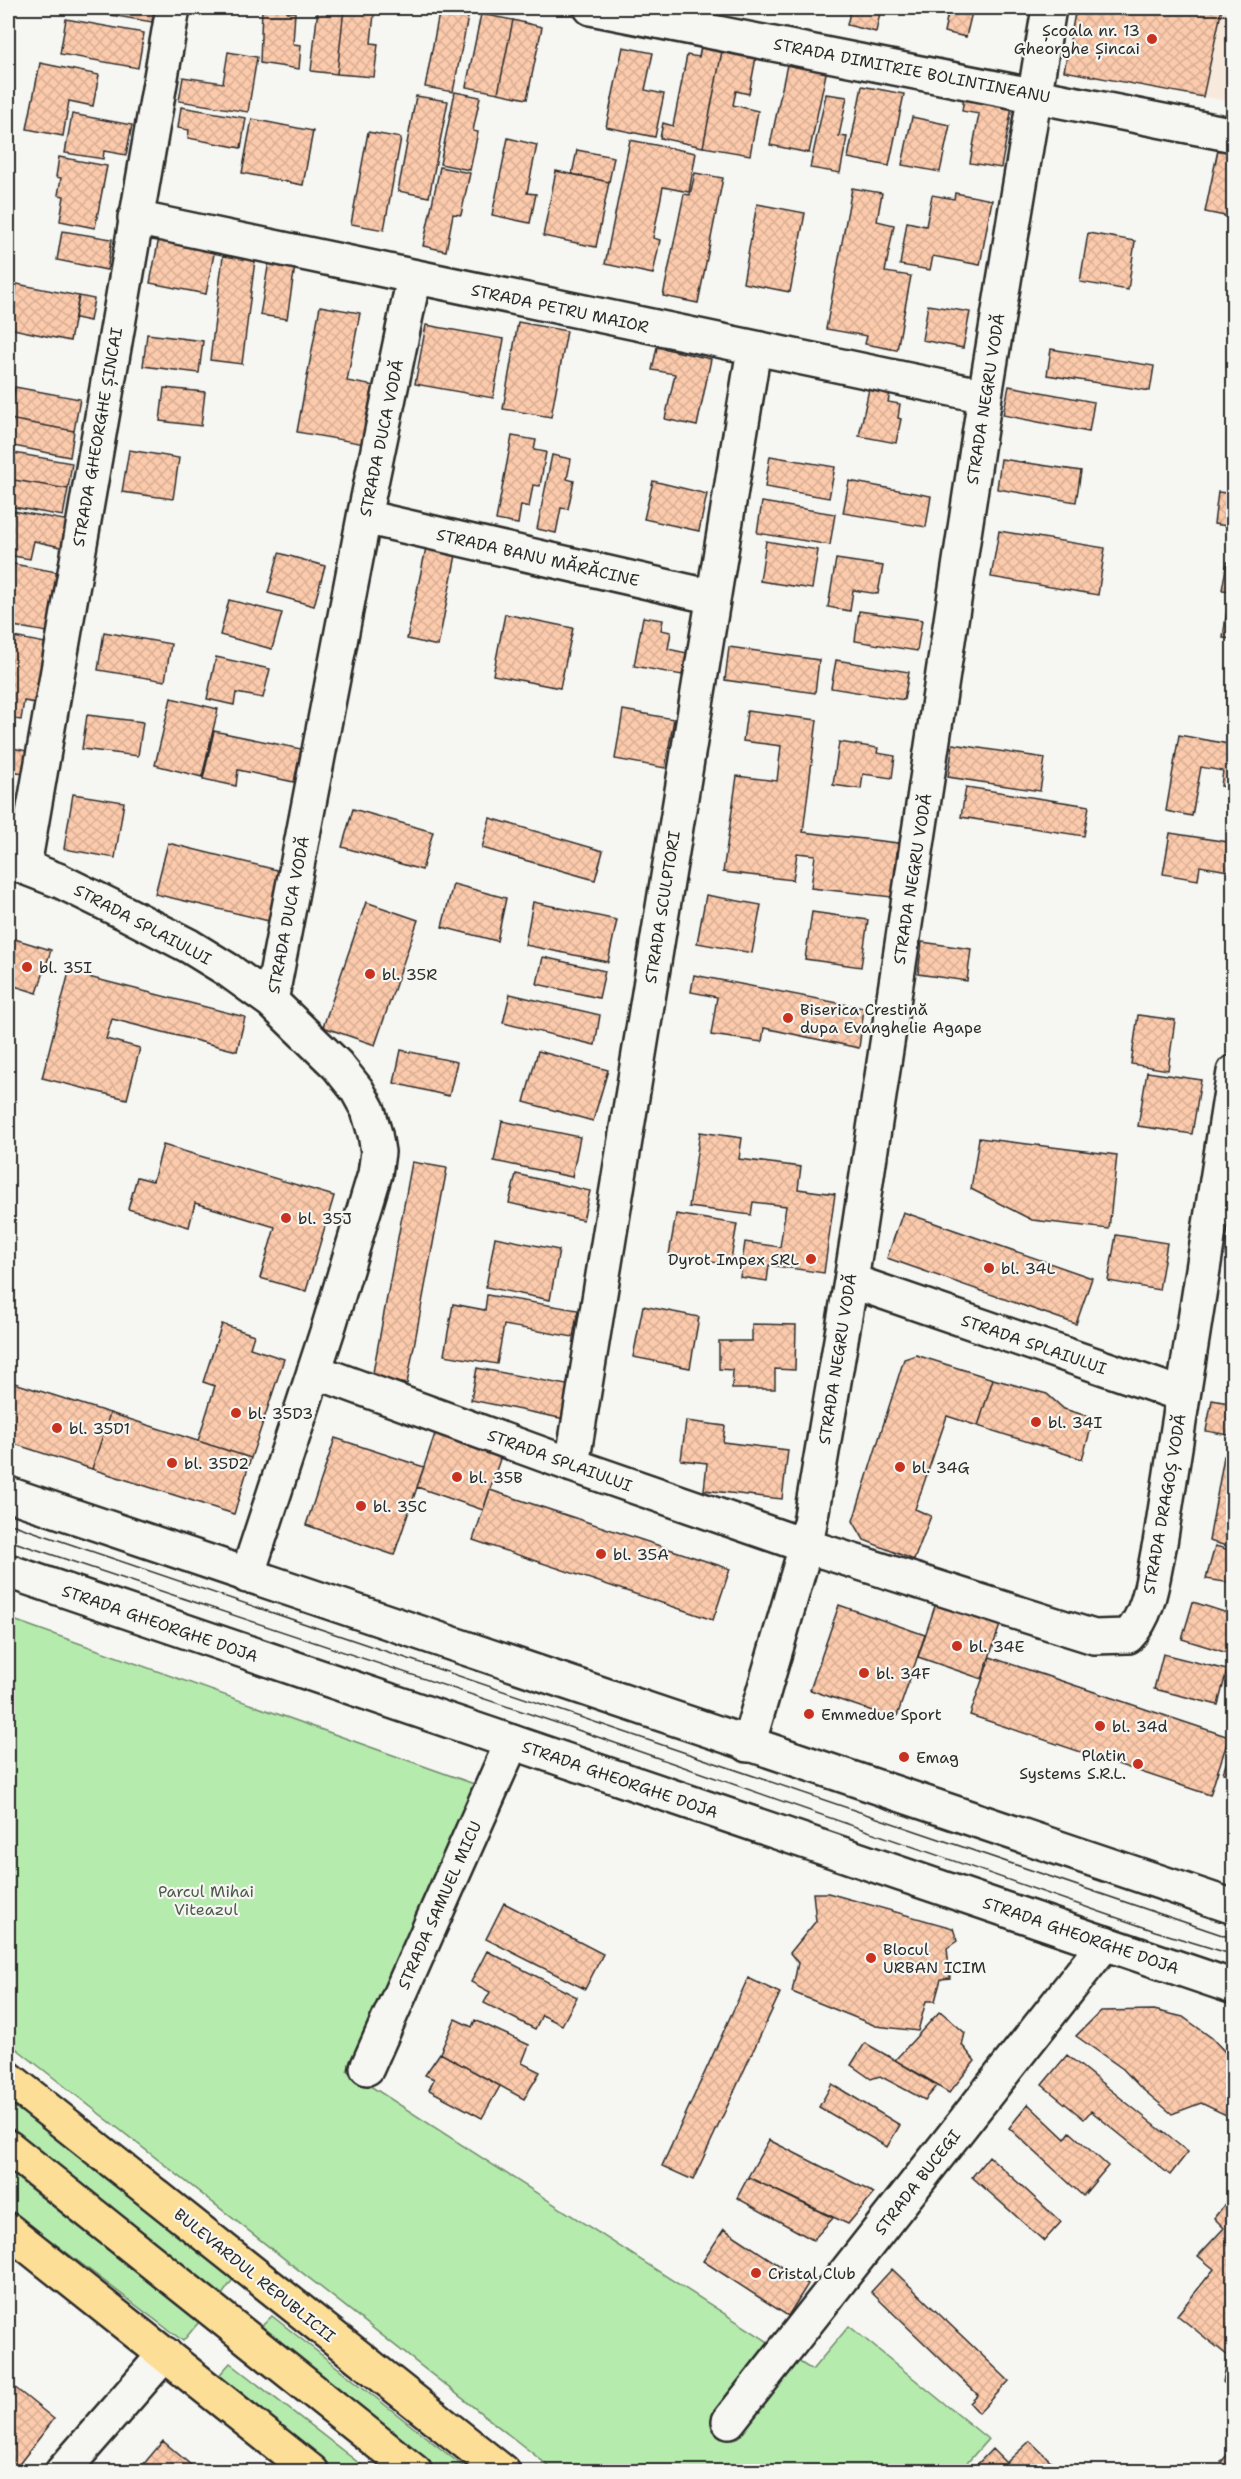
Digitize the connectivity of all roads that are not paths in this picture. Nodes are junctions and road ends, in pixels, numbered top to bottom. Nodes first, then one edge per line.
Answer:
1 (173, 8) edge
2 (591, 8) edge
3 (1049, 8) edge
4 (1033, 93) junction
5 (1233, 135) edge
6 (135, 218) junction
7 (414, 277) junction
8 (754, 349) junction
9 (985, 396) junction
10 (364, 517) junction
11 (712, 597) junction
12 (16, 863) edge
13 (271, 1001) junction
14 (1233, 1072) edge
15 (850, 1281) junction
16 (314, 1371) junction
17 (1183, 1395) junction
18 (572, 1465) junction
19 (8, 1494) edge
20 (807, 1546) junction
21 (8, 1571) edge
22 (247, 1576) junction
23 (512, 1742) junction
24 (748, 1745) junction
25 (1233, 1907) edge
26 (1106, 1943) junction
27 (1233, 1987) edge
28 (367, 2068) dead end
29 (8, 2078) edge
30 (8, 2147) edge
31 (8, 2230) edge
32 (165, 2354) junction
33 (729, 2421) dead end
34 (62, 2472) edge
35 (312, 2472) edge
36 (415, 2472) edge
37 (503, 2472) edge

1 - 6 street, STRADA GHEORGHE ȘINCAI
2 - 4 street, STRADA DIMITRIE BOLINTINEANU
3 - 4 street, STRADA NEGRU VODĂ
4 - 5 street, STRADA DIMITRIE BOLINTINEANU
4 - 9 street, STRADA NEGRU VODĂ
6 - 7 street, STRADA PETRU MAIOR
6 - 12 street, STRADA GHEORGHE ȘINCAI
7 - 8 street, STRADA PETRU MAIOR
7 - 10 street, STRADA DUCA VODĂ
8 - 9 street, STRADA PETRU MAIOR
8 - 11 street, STRADA SCULPTORI
9 - 15 street, STRADA NEGRU VODĂ
10 - 11 street, STRADA BANU MĂRĂCINE
10 - 13 street, STRADA DUCA VODĂ
11 - 18 street, STRADA SCULPTORI
12 - 13 street, STRADA SPLAIULUI
13 - 16 street, STRADA DUCA VODĂ
14 - 17 street, STRADA DRAGOȘ VODĂ
15 - 17 street, STRADA SPLAIULUI
15 - 20 street, STRADA NEGRU VODĂ
16 - 18 street, STRADA SPLAIULUI
16 - 22 street, STRADA DUCA VODĂ
17 - 20 street, STRADA DRAGOȘ VODĂ
18 - 20 street, STRADA SPLAIULUI
19 - 22 street
20 - 24 street, STRADA NEGRU VODĂ
21 - 23 street, STRADA GHEORGHE DOJA
22 - 24 street
23 - 26 street, STRADA GHEORGHE DOJA
23 - 28 street, STRADA SAMUEL MICU
24 - 25 street
26 - 27 street, STRADA GHEORGHE DOJA
26 - 33 street, STRADA BUCEGI
29 - 37 main road, BULEVARDUL REPUBLICII
30 - 36 main road
31 - 32 main road
32 - 34 street
32 - 35 main road

